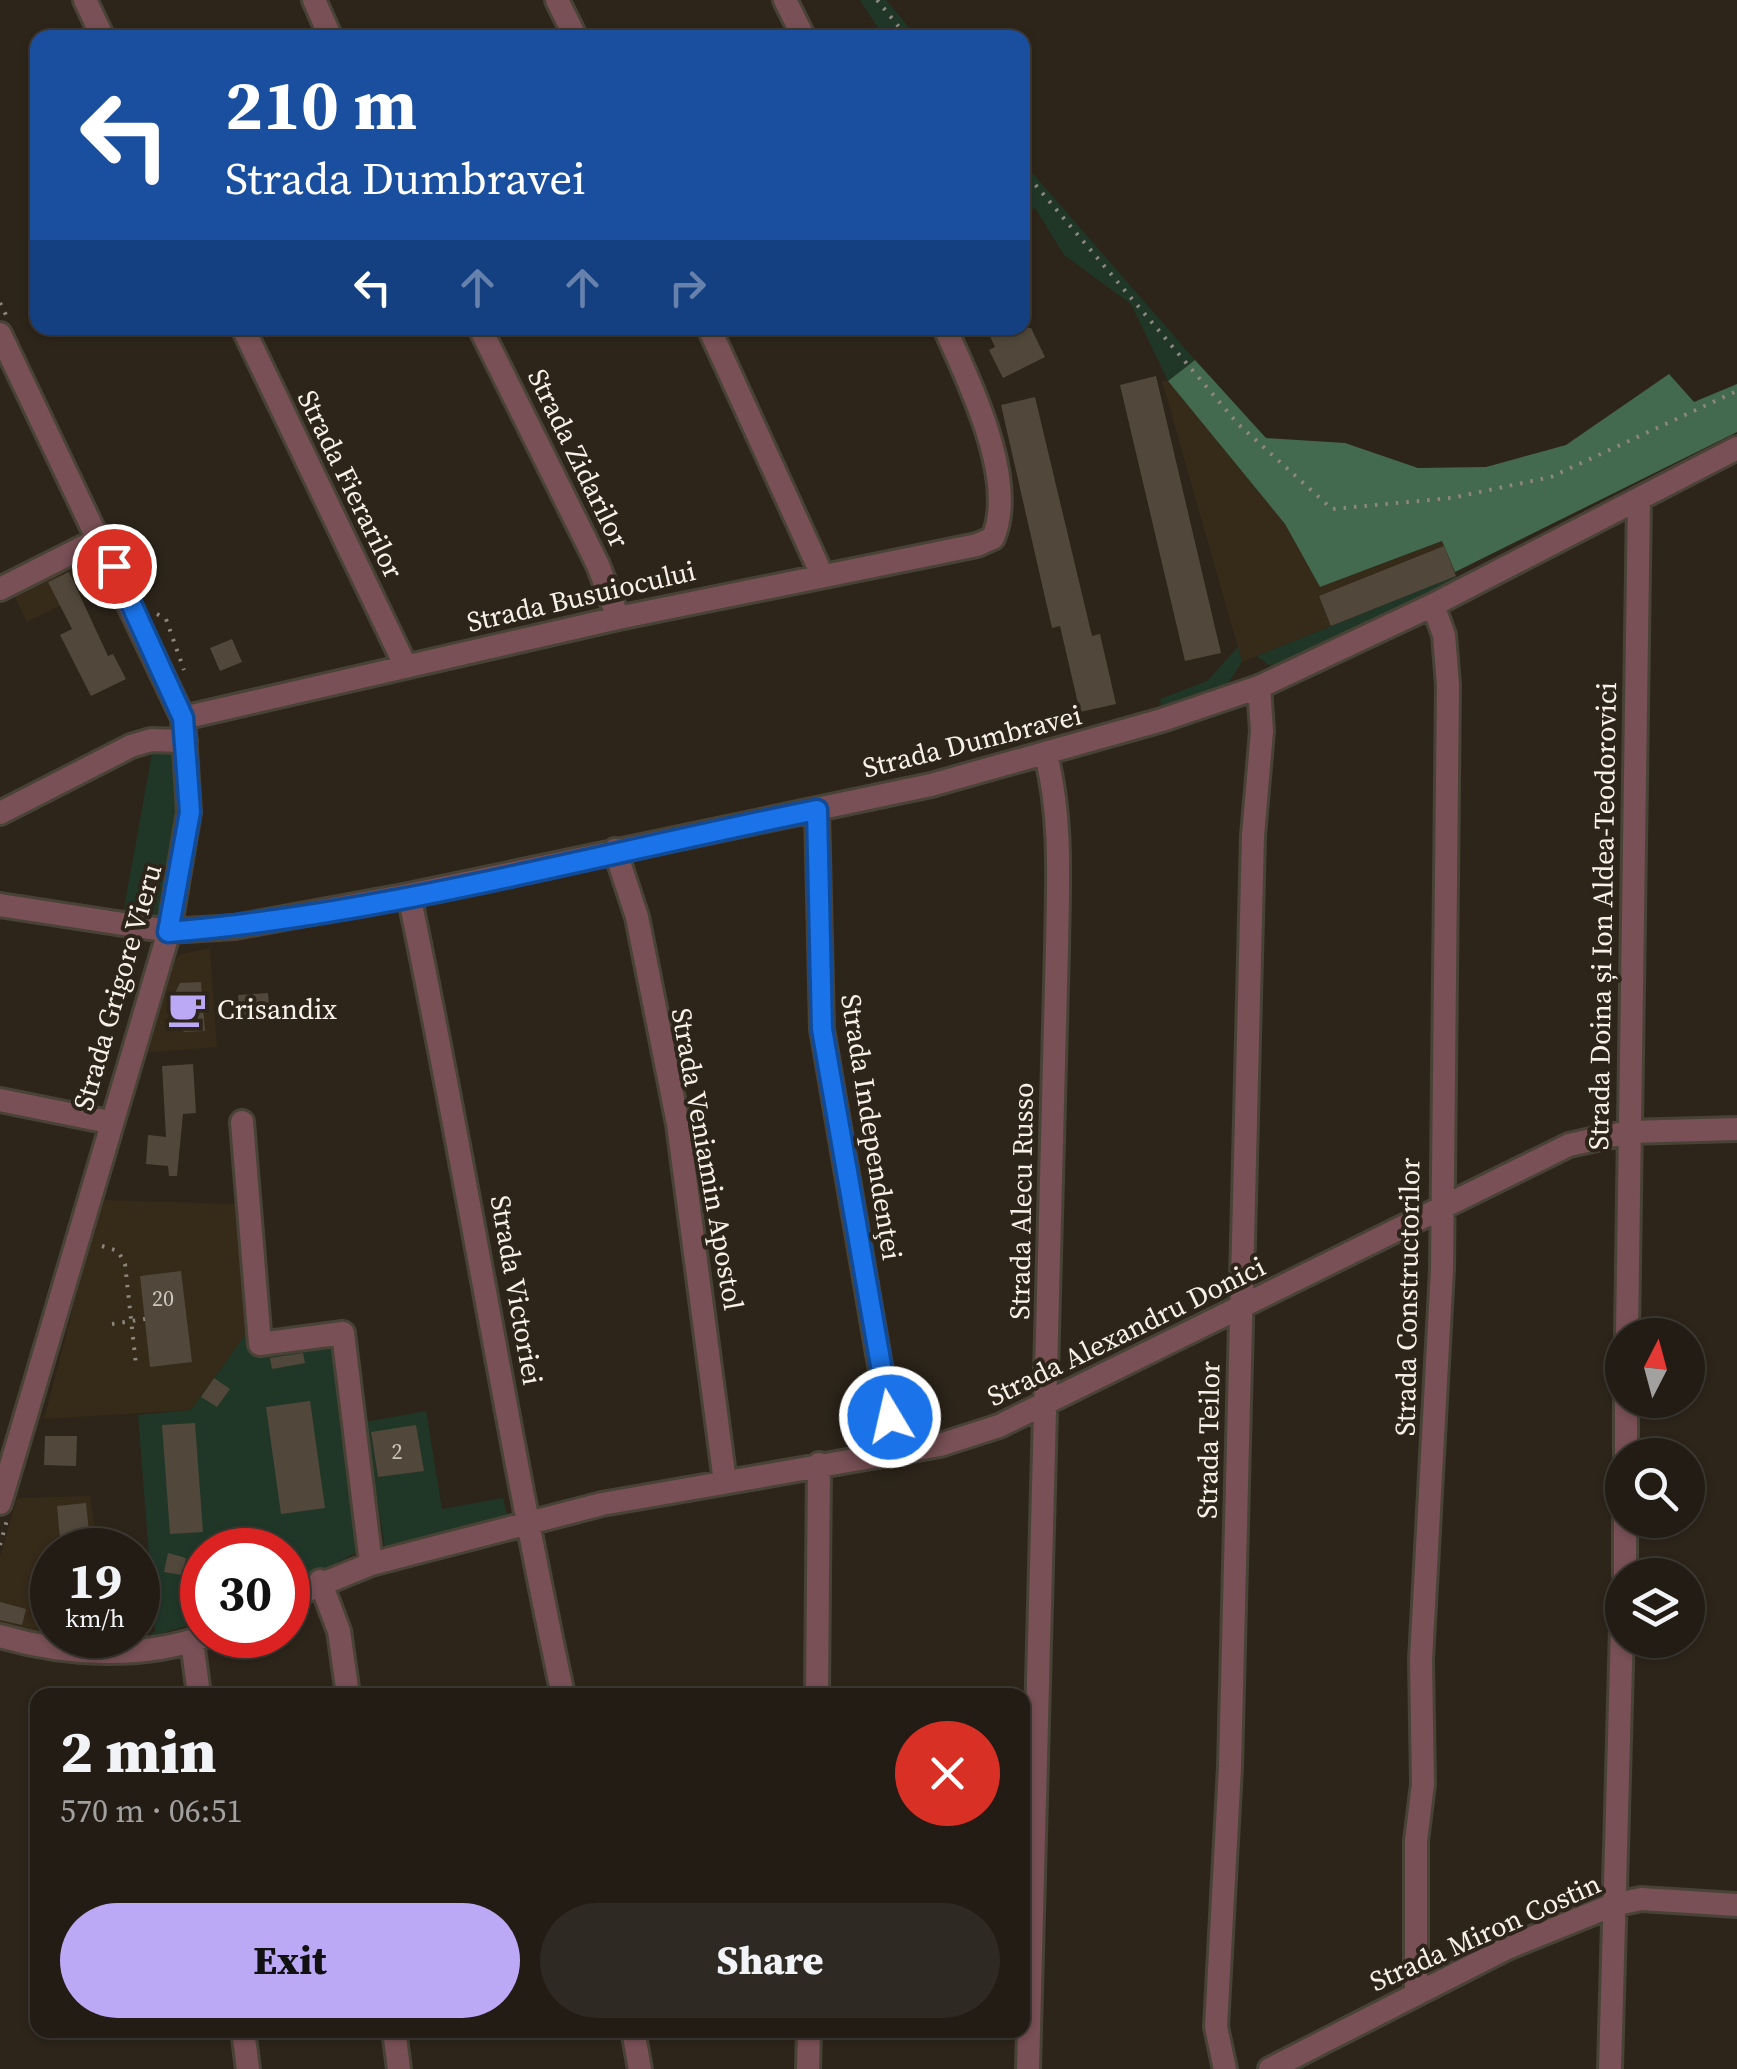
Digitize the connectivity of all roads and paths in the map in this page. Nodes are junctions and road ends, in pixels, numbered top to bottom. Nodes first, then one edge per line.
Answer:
1 (85, 0) edge
2 (314, 0) edge
3 (557, 0) edge
4 (785, 0) edge
5 (877, 0) edge
6 (99, 30) edge
7 (327, 30) edge
8 (572, 30) edge
9 (800, 30) edge
10 (901, 30) edge
11 (1030, 178) edge
12 (0, 303) edge
13 (4, 327) edge
14 (245, 335) edge
15 (484, 335) edge
16 (712, 335) edge
17 (947, 335) edge
18 (6, 360) edge
19 (1737, 392) edge
20 (1737, 448) edge
21 (1639, 499) junction
22 (101, 538) junction
23 (822, 575) junction
24 (0, 588) edge
25 (1433, 605) junction
26 (150, 611) dead end
27 (618, 618) junction
28 (406, 667) junction
29 (183, 683) dead end
30 (1259, 687) junction
31 (184, 729) junction
32 (1046, 755) junction
33 (817, 810) junction
34 (0, 813) edge
35 (615, 850) junction
36 (409, 895) junction
37 (0, 905) edge
38 (168, 932) junction
39 (0, 1100) edge
40 (109, 1122) junction
41 (242, 1122) dead end
42 (1737, 1129) edge
43 (1628, 1132) junction
44 (1440, 1210) junction
45 (102, 1246) dead end
46 (1241, 1310) junction
47 (1627, 1318) edge
48 (145, 1320) dead end
49 (131, 1322) junction
50 (112, 1324) dead end
51 (136, 1365) dead end
52 (1046, 1404) junction
53 (895, 1452) junction
54 (819, 1464) junction
55 (725, 1482) junction
56 (0, 1502) edge
57 (527, 1526) junction
58 (371, 1564) junction
59 (320, 1582) junction
60 (310, 1587) edge
61 (0, 1636) edge
62 (180, 1641) edge
63 (200, 1658) edge
64 (1621, 1658) edge
65 (199, 1688) edge
66 (347, 1688) edge
67 (562, 1688) edge
68 (817, 1688) edge
69 (1613, 1905) junction
70 (1737, 1905) edge
71 (1416, 1993) junction
72 (1030, 1995) edge
73 (244, 2038) edge
74 (395, 2038) edge
75 (634, 2038) edge
76 (808, 2038) edge
77 (1029, 2038) edge
78 (248, 2069) edge
79 (400, 2069) edge
80 (640, 2069) edge
81 (808, 2069) edge
82 (1028, 2069) edge
83 (1225, 2069) edge
84 (1270, 2069) edge
85 (1610, 2069) edge

1 - 6 street
2 - 7 street
3 - 8 street
4 - 9 street
5 - 10 path
11 - 19 path
12 - 13 path
13 - 18 street, Strada Grigore Vieru
14 - 28 street, Strada Fierarilor
15 - 27 street, Strada Zidarilor
16 - 23 street
17 - 23 street, Strada Busuiocului
18 - 22 street, Strada Grigore Vieru
20 - 21 street, Strada Dumbravei
21 - 25 street, Strada Dumbravei
21 - 43 street, Strada Doina și Ion Aldea-Teodorovici
22 - 24 street
22 - 31 street, Strada Grigore Vieru
23 - 27 street, Strada Busuiocului
25 - 30 street, Strada Dumbravei
25 - 44 street, Strada Constructorilor
26 - 29 path
27 - 28 street, Strada Busuiocului
28 - 31 street, Strada Busuiocului
30 - 32 street, Strada Dumbravei
30 - 46 street, Strada Teilor
31 - 34 street, Strada Busuiocului
31 - 38 street, Strada Grigore Vieru
32 - 33 street, Strada Dumbravei
32 - 52 street, Strada Alecu Russo
33 - 35 street, Strada Dumbravei
33 - 53 street, Strada Independenţei
35 - 36 street, Strada Dumbravei
35 - 55 street, Strada Veniamin Apostol
36 - 38 street, Strada Dumbravei
36 - 57 street, Strada Victoriei
37 - 38 street, Strada Dumbravei
38 - 40 street, Strada Grigore Vieru
39 - 40 street
40 - 56 street, Strada Grigore Vieru
41 - 58 street
42 - 43 street, Strada Alexandru Donici
43 - 44 street, Strada Alexandru Donici
43 - 47 street, Strada Doina și Ion Aldea-Teodorovici
44 - 46 street, Strada Alexandru Donici
44 - 71 street, Strada Constructorilor
45 - 49 path
46 - 52 street, Strada Alexandru Donici
46 - 83 street, Strada Teilor
48 - 49 path
49 - 50 path
49 - 51 path
52 - 53 street, Strada Alexandru Donici
52 - 72 street, Strada Alecu Russo
53 - 54 street, Strada Alexandru Donici
54 - 55 street, Strada Alexandru Donici
54 - 68 street
55 - 57 street, Strada Alexandru Donici
57 - 58 street, Strada Alexandru Donici
57 - 67 street, Strada Victoriei
58 - 59 street, Strada Alexandru Donici
59 - 60 street, Strada Alexandru Donici
59 - 66 street
61 - 62 street
63 - 65 street
64 - 69 street
69 - 70 street, Strada Miron Costin
69 - 71 street, Strada Miron Costin
69 - 85 street
71 - 84 street, Strada Miron Costin
73 - 78 street
74 - 79 street
75 - 80 street
76 - 81 street
77 - 82 street, Strada Alecu Russo

